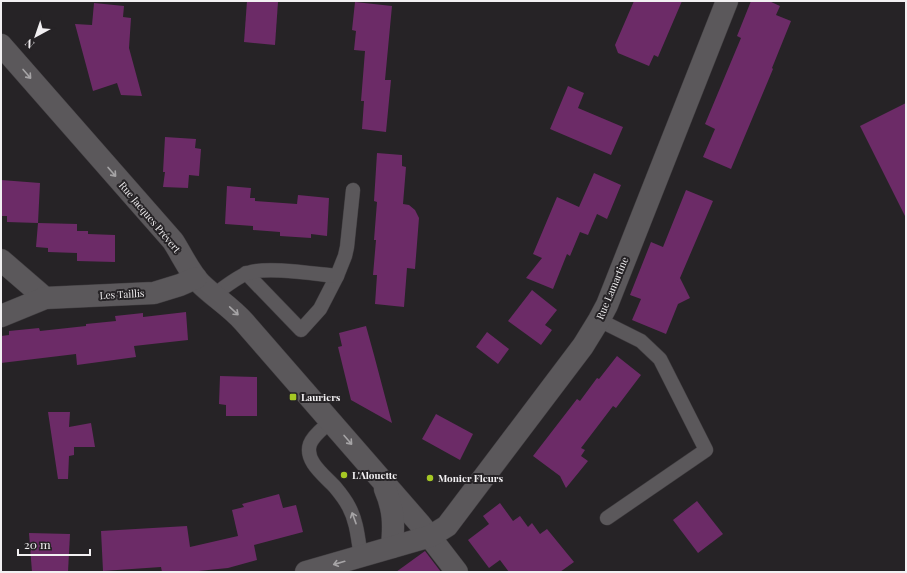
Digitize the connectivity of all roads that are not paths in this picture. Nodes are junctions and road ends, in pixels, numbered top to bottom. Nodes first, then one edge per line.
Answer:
1 (727, 1) edge
2 (1, 45) edge
3 (353, 190) dead end
4 (1, 260) edge
5 (246, 273) junction
6 (337, 276) junction
7 (196, 278) junction
8 (214, 295) junction
9 (45, 298) junction
10 (1, 316) edge
11 (599, 320) junction
12 (331, 421) junction
13 (380, 477) junction
14 (607, 518) dead end
15 (430, 536) junction
16 (392, 547) junction
17 (361, 557) junction
18 (306, 572) edge
19 (457, 572) edge

1 - 11 street, Rue Lamartine
2 -> 7 street, Rue Jacques Prévert
3 - 6 lane
4 - 9 street
5 - 6 lane
5 - 6 lane
5 - 8 lane
7 - 8 street, Rue Jacques Prévert
7 - 9 street, Les Taillis
8 -> 12 street, Rue Jacques Prévert
9 - 10 street, Les Taillis
11 - 14 lane
11 - 15 street, Rue Lamartine
12 -> 13 street, Rue Jacques Prévert
17 -> 12 lane
13 - 15 street, Rue Jacques Prévert
13 - 16 street, Rue Jacques Prévert
15 - 16 street, Rue Lamartine
15 - 19 street, Rue Jacques Prévert
16 - 17 street, Rue Lamartine
17 -> 18 street, Rue Lamartine

